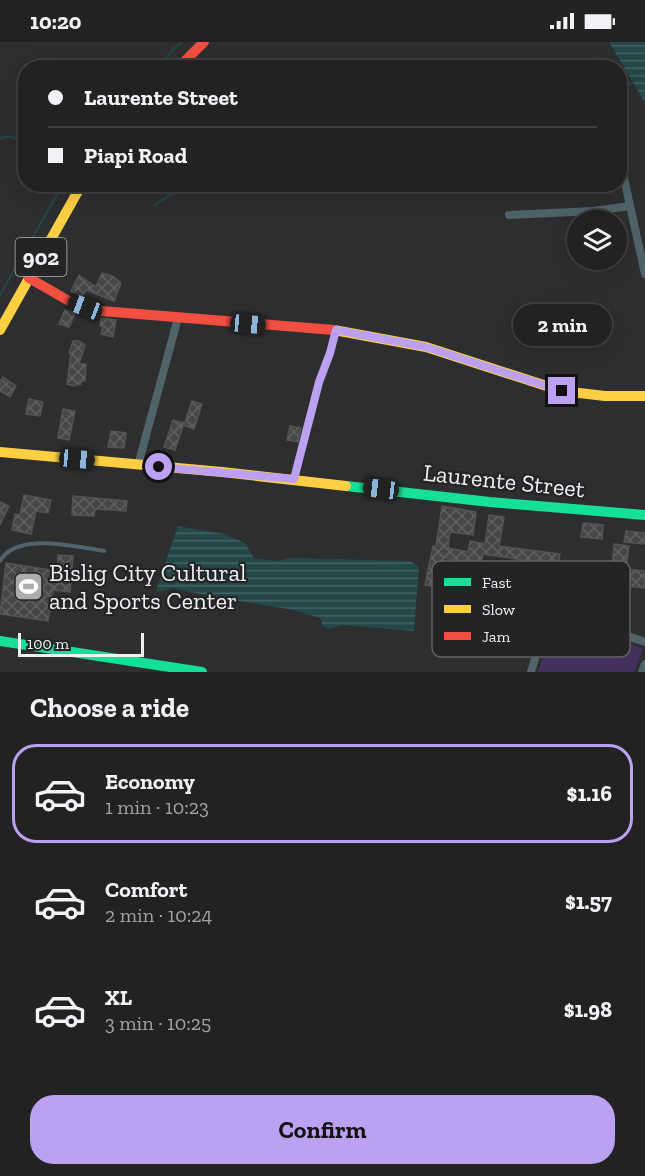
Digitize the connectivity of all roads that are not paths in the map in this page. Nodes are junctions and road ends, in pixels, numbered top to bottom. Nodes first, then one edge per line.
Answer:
1 (204, 42) edge
2 (186, 60) edge
3 (77, 192) edge
4 (627, 192) edge
5 (630, 206) junction
6 (509, 215) dead end
7 (645, 274) edge
8 (29, 278) junction
9 (178, 318) junction
10 (0, 330) edge
11 (336, 330) junction
12 (645, 396) edge
13 (0, 452) edge
14 (138, 465) junction
15 (294, 479) junction
16 (645, 515) edge
17 (104, 551) dead end
18 (0, 561) edge
19 (630, 637) edge
20 (0, 641) edge
21 (645, 642) edge
22 (535, 657) edge
23 (645, 664) edge
24 (202, 672) edge
25 (531, 672) edge
26 (642, 672) edge

1 - 2 main road
3 - 8 main road, 902
4 - 5 street
5 - 6 street
5 - 7 street
8 - 9 main road
8 - 10 main road, 902
9 - 11 main road
9 - 14 street
11 - 12 main road
11 - 15 street
13 - 14 main road, Laurente Street
14 - 15 main road, Laurente Street
15 - 16 main road, Laurente Street
17 - 18 lane
19 - 21 street
20 - 24 main road
22 - 25 street
23 - 26 street

